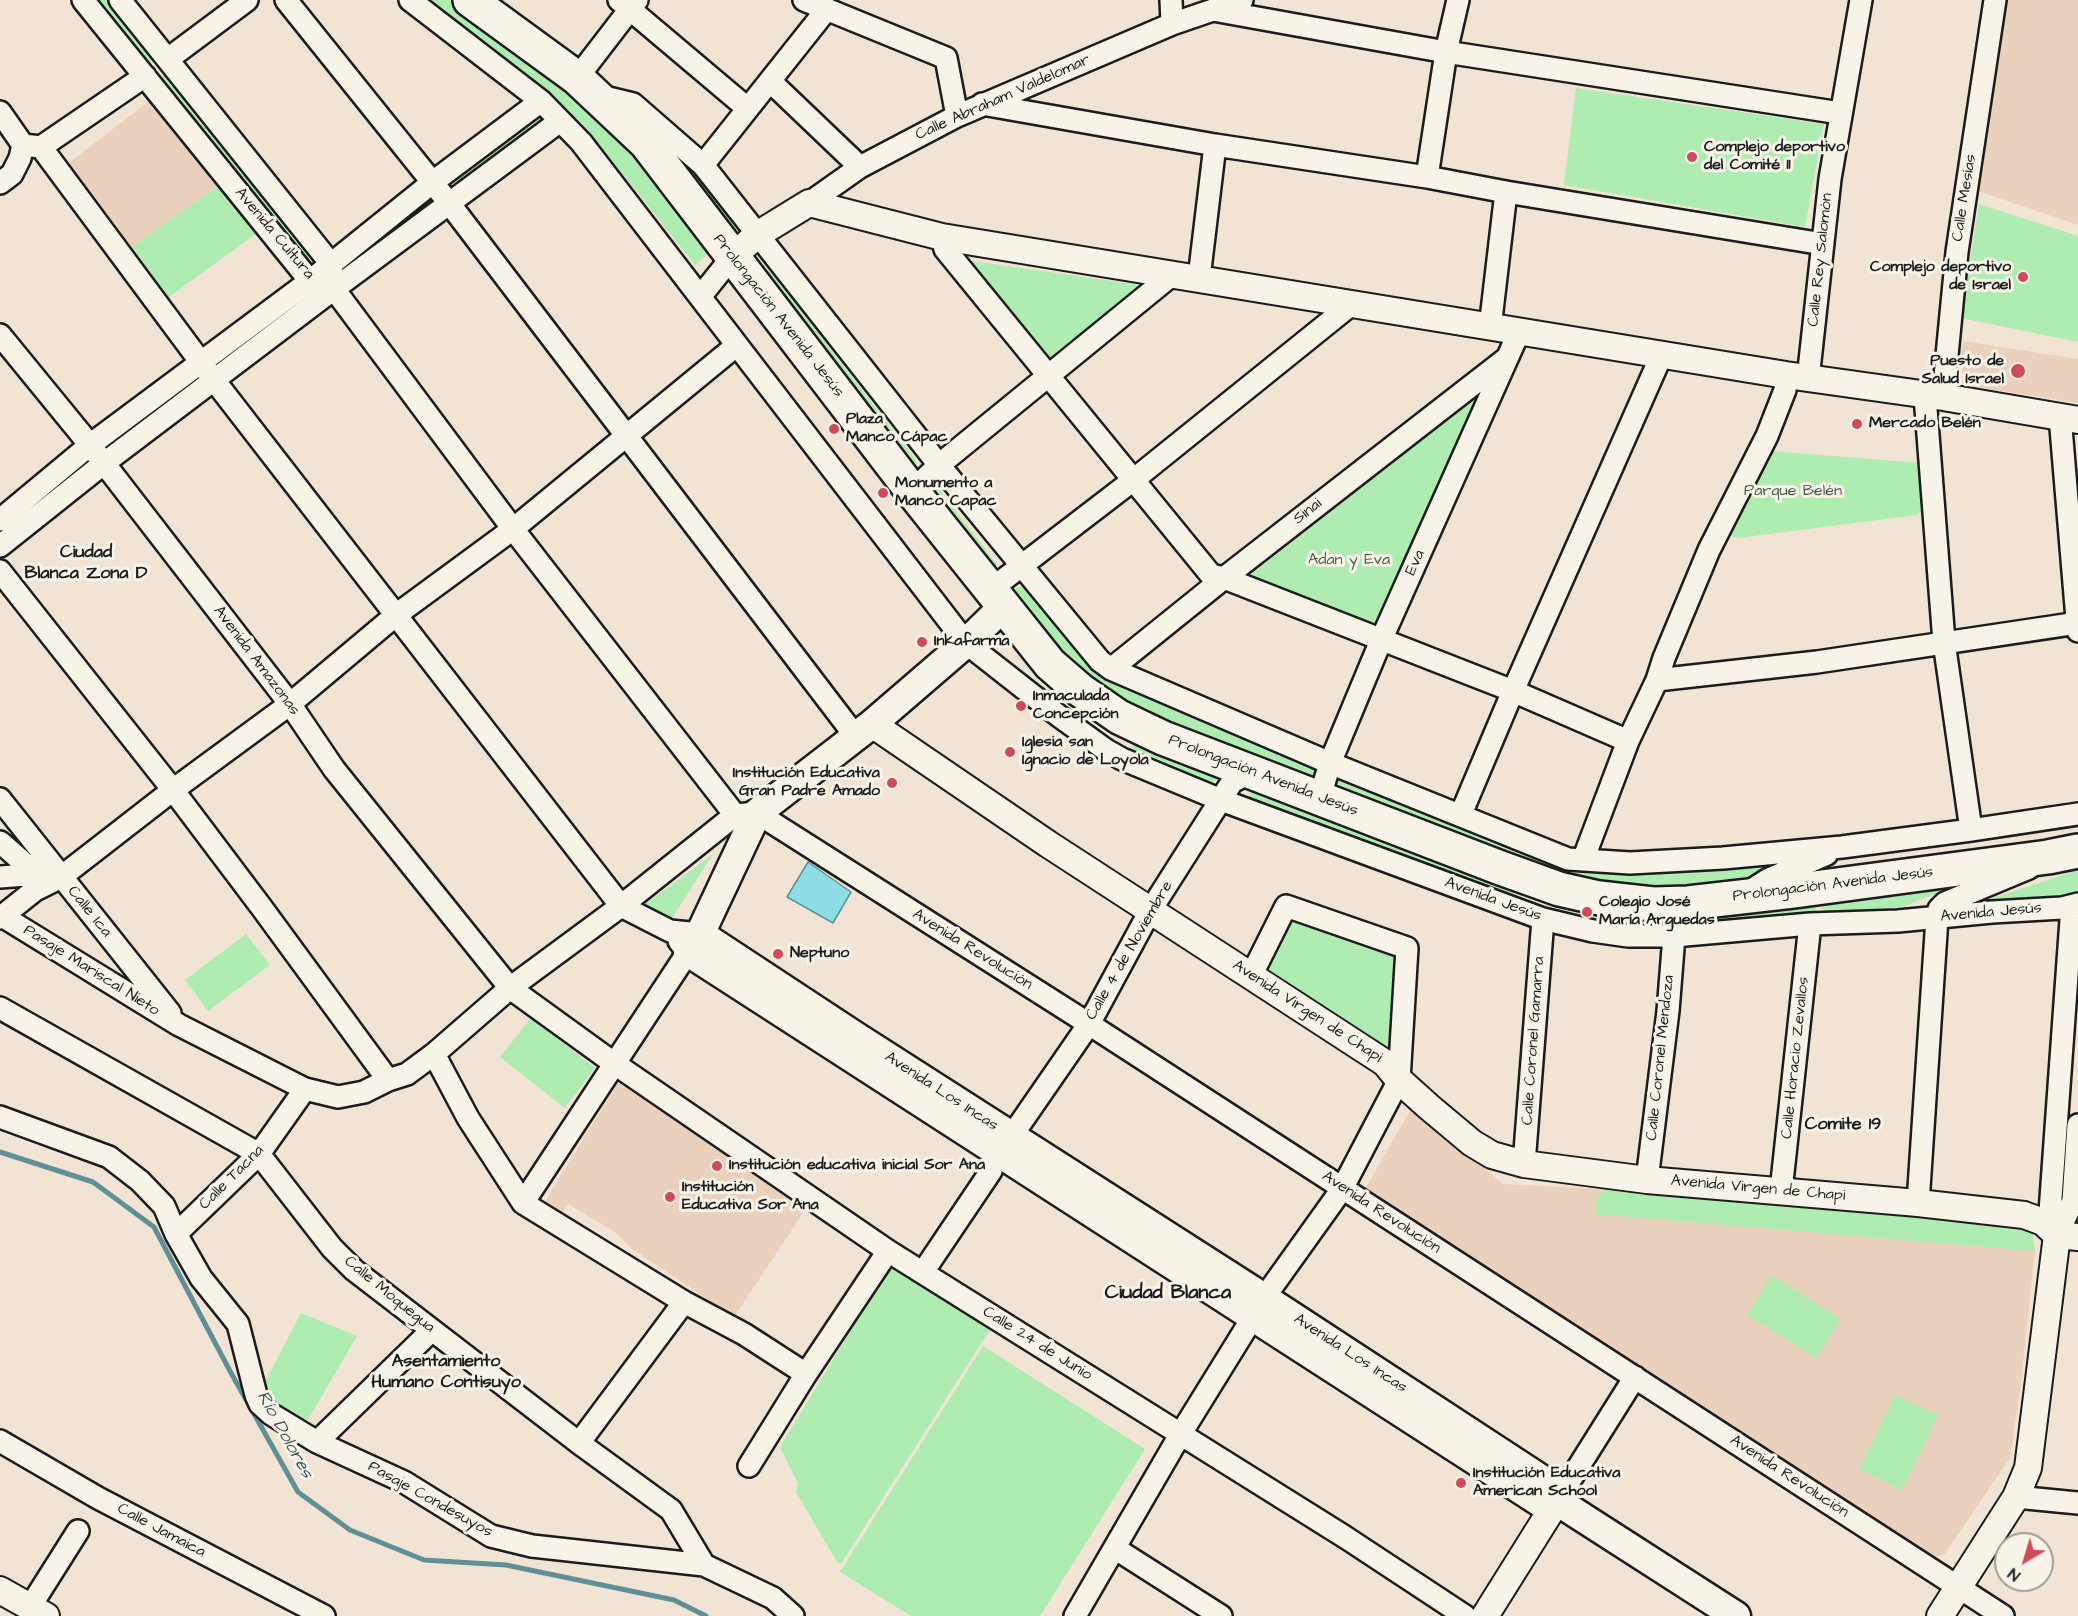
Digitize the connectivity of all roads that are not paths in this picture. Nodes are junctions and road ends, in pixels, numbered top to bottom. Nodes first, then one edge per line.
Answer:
1 (83, 0) edge
2 (120, 0) edge
3 (247, 0) edge
4 (286, 0) edge
5 (410, 0) edge
6 (470, 0) edge
7 (804, 0) edge
8 (1172, 0) edge
9 (1242, 0) edge
10 (1458, 0) edge
11 (1862, 0) edge
12 (1995, 0) edge
13 (629, 3) edge
14 (827, 9) junction
15 (1213, 10) junction
16 (1172, 24) junction
17 (1446, 52) junction
18 (168, 59) junction
19 (145, 76) junction
20 (770, 81) junction
21 (586, 87) junction
22 (541, 101) junction
23 (982, 104) junction
24 (747, 108) junction
25 (0, 112) edge
26 (1840, 113) junction
27 (957, 116) junction
28 (560, 121) junction
29 (1215, 145) junction
30 (32, 146) junction
31 (703, 165) junction
32 (860, 167) junction
33 (1427, 177) junction
34 (433, 182) junction
35 (0, 183) edge
36 (1506, 192) junction
37 (449, 203) junction
38 (809, 203) junction
39 (757, 235) junction
40 (942, 237) junction
41 (1824, 244) junction
42 (732, 256) junction
43 (331, 264) junction
44 (1173, 274) junction
45 (1199, 278) junction
46 (310, 281) junction
47 (334, 289) junction
48 (700, 297) junction
49 (1353, 303) junction
50 (1490, 328) junction
51 (1519, 332) junction
52 (0, 335) edge
53 (737, 345) junction
54 (1662, 354) junction
55 (1508, 357) junction
56 (200, 362) junction
57 (1048, 376) junction
58 (1797, 377) junction
59 (214, 380) junction
60 (1934, 396) junction
61 (2069, 418) edge
62 (627, 435) junction
63 (90, 446) junction
64 (104, 464) junction
65 (939, 465) junction
66 (1132, 481) junction
67 (912, 490) junction
68 (0, 520) edge
69 (513, 529) junction
70 (0, 546) edge
71 (1021, 565) junction
72 (0, 572) edge
73 (1224, 578) junction
74 (997, 599) junction
75 (396, 615) junction
76 (2078, 626) edge
77 (1382, 638) junction
78 (1944, 642) junction
79 (966, 643) junction
80 (1111, 669) junction
81 (1657, 680) junction
82 (1080, 690) junction
83 (1512, 690) junction
84 (290, 704) junction
85 (1059, 716) junction
86 (864, 730) junction
87 (1628, 741) junction
88 (1330, 763) junction
89 (1253, 771) junction
90 (173, 790) junction
91 (1320, 797) junction
92 (0, 799) edge
93 (1221, 800) junction
94 (746, 814) junction
95 (1461, 814) junction
96 (2078, 814) edge
97 (1971, 830) junction
98 (0, 842) edge
99 (1842, 847) junction
100 (2063, 854) edge
101 (1583, 860) junction
102 (33, 871) junction
103 (0, 877) edge
104 (61, 877) junction
105 (1742, 897) junction
106 (2075, 905) edge
107 (621, 906) junction
108 (1150, 911) junction
109 (1, 917) edge
110 (1937, 918) junction
111 (1543, 919) junction
112 (1810, 924) junction
113 (1674, 936) junction
114 (686, 939) junction
115 (1251, 976) junction
116 (510, 988) junction
117 (0, 1008) edge
118 (1089, 1024) junction
119 (179, 1025) junction
120 (434, 1054) junction
121 (615, 1064) junction
122 (388, 1080) junction
123 (1399, 1080) junction
124 (305, 1089) junction
125 (0, 1117) edge
126 (2078, 1125) edge
127 (1011, 1137) junction
128 (259, 1154) junction
129 (1524, 1164) junction
130 (991, 1171) dead end
131 (1647, 1180) junction
132 (1342, 1189) junction
133 (1781, 1191) junction
134 (523, 1203) junction
135 (1917, 1203) junction
136 (176, 1234) junction
137 (2067, 1236) edge
138 (888, 1251) junction
139 (923, 1272) junction
140 (684, 1302) junction
141 (1258, 1308) junction
142 (432, 1330) junction
143 (806, 1374) junction
144 (1635, 1377) junction
145 (1180, 1435) junction
146 (0, 1441) edge
147 (316, 1442) junction
148 (579, 1443) junction
149 (749, 1466) dead end
150 (2016, 1497) junction
151 (1557, 1501) junction
152 (2078, 1503) edge
153 (78, 1531) dead end
154 (1116, 1549) junction
155 (704, 1565) junction
156 (1958, 1587) junction
157 (0, 1590) edge
158 (38, 1611) edge
159 (324, 1616) edge
160 (793, 1616) edge
161 (1075, 1616) edge
162 (1221, 1616) edge
163 (1465, 1616) edge
164 (1485, 1616) edge
165 (1736, 1616) edge
166 (1940, 1616) edge
167 (2002, 1616) edge

1 - 19 street, Avenida Cultura
2 - 18 street, Avenida Cultura
3 - 18 street
4 - 34 street
5 - 22 street, Avenida Jesús
6 - 21 main road, Prolongación Avenida Jesús
7 - 14 street
8 - 16 street
9 - 15 street, Calle Abraham Valdelomar
10 - 17 street
11 - 26 street, Calle Rey Salomón
12 - 60 street, Calle Mesías
13 - 21 street
13 - 24 street
14 - 20 street
14 - 27 street
15 - 16 street, Calle Abraham Valdelomar
15 - 17 street
16 - 23 street, Calle Abraham Valdelomar
17 - 26 street
17 - 33 street
18 - 43 street, Avenida Cultura
19 - 30 street
19 - 46 street, Avenida Cultura
20 - 24 street
20 - 32 street
21 - 31 street
21 - 42 main road, Prolongación Avenida Jesús
22 - 28 street, Avenida Jesús
22 - 34 street
23 - 27 street, Calle Abraham Valdelomar
23 - 29 street
24 - 31 street
25 - 30 street
26 - 41 street, Calle Rey Salomón
27 - 32 street, Calle Abraham Valdelomar
28 - 37 street
28 - 48 street, Avenida Jesús
29 - 33 street
29 - 45 street
30 - 35 street
30 - 56 street
31 - 39 street
32 - 38 street, Calle Abraham Valdelomar
33 - 36 street
34 - 37 street
34 - 43 street
36 - 41 street
36 - 50 street
37 - 47 street
37 - 62 street
38 - 39 street, Calle Abraham Valdelomar
38 - 40 street
39 - 42 street, Calle Abraham Valdelomar
39 - 65 street
40 - 44 street
40 - 57 street
41 - 58 street, Calle Rey Salomón
42 - 48 street, Calle Abraham Valdelomar
42 - 67 main road, Prolongación Avenida Jesús
43 - 46 street
43 - 47 street, Avenida Cultura
44 - 45 street
44 - 57 street
45 - 49 street
46 - 47 street, Avenida Cultura
46 - 56 street
47 - 59 street
47 - 69 street, Avenida Revolución
48 - 53 street, Avenida Jesús
49 - 50 street
49 - 66 street
50 - 51 street
51 - 54 street
51 - 55 street, Eva
52 - 63 street, Avenida Amazonas
53 - 62 street
53 - 79 street, Avenida Jesús
54 - 58 street
54 - 83 street
55 - 73 street, Sinai
55 - 77 street, Eva
56 - 59 street
56 - 63 street
57 - 65 street
57 - 66 street
58 - 60 street
58 - 81 street, Calle Rey Salomón
59 - 64 street
59 - 75 street
60 - 61 street
60 - 78 street, Calle Mesías
61 - 76 street
62 - 69 street
62 - 86 street
63 - 64 street, Avenida Amazonas
63 - 68 street
64 - 70 street
64 - 84 street, Avenida Amazonas
65 - 67 street
65 - 71 street
66 - 71 street
66 - 73 street
67 - 74 main road, Prolongación Avenida Jesús
69 - 75 street
69 - 94 street, Avenida Revolución
71 - 74 street
71 - 80 street
72 - 90 street
73 - 77 street
73 - 80 street, Sinai
74 - 79 main road
74 - 82 main road, Prolongación Avenida Jesús
75 - 84 street
75 - 107 street
76 - 78 street
77 - 83 street
77 - 88 street, Eva
78 - 81 street
78 - 97 street, Calle Mesías
79 - 85 street, Avenida Jesús
79 - 86 main road
80 - 88 street
81 - 87 street, Calle Rey Salomón
82 - 85 street
82 - 89 main road, Prolongación Avenida Jesús
83 - 87 street
83 - 95 street
84 - 90 street
84 - 116 street, Avenida Amazonas
85 - 93 street, Avenida Jesús
86 - 94 main road
86 - 108 street, Avenida Virgen de Chapi
87 - 101 street, Calle Rey Salomón
88 - 91 street, Eva
88 - 95 street
89 - 91 main road, Prolongación Avenida Jesús
89 - 93 street, Calle 4 de Noviembre
90 - 104 street
90 - 122 street
91 - 105 main road, Prolongación Avenida Jesús
92 - 104 street, Calle Ica
93 - 108 street, Calle 4 de Noviembre
93 - 111 street, Avenida Jesús
94 - 107 street, Pasaje Mariscal Nieto
94 - 114 main road
94 - 118 street, Avenida Revolución
95 - 101 street
96 - 97 street
97 - 99 street
98 - 102 street
99 - 101 street
99 - 105 street
100 - 105 main road, Prolongación Avenida Jesús
100 - 110 street
102 - 103 street
102 - 104 street
104 - 109 street
104 - 119 street, Calle Ica
106 - 110 street, Avenida Jesús
106 - 137 street
107 - 114 street
107 - 116 street, Pasaje Mariscal Nieto
108 - 115 street, Avenida Virgen de Chapi
108 - 118 street, Calle 4 de Noviembre
109 - 119 street, Pasaje Mariscal Nieto
110 - 112 street, Avenida Jesús
110 - 135 street
111 - 113 street, Avenida Jesús
111 - 129 street, Calle Coronel Gamarra
112 - 113 street, Avenida Jesús
112 - 133 street, Calle Horacio Zevallos
113 - 131 street, Calle Coronel Mendoza
114 - 121 street
114 - 127 main road, Avenida Los Incas
114 - 141 main road, Avenida Los Incas
115 - 123 street, Avenida Virgen de Chapi
115 - 123 street
116 - 120 street, Pasaje Mariscal Nieto
116 - 121 street, Avenida Amazonas
117 - 128 street, Calle Moquegua
118 - 127 street, Calle 4 de Noviembre
118 - 132 street, Avenida Revolución
119 - 124 street, Pasaje Mariscal Nieto
120 - 122 street, Pasaje Mariscal Nieto
120 - 134 street
121 - 134 street
121 - 138 street, Calle 24 de Junio
122 - 124 street, Pasaje Mariscal Nieto
123 - 129 street, Avenida Virgen de Chapi
123 - 132 street
124 - 128 street, Calle Tacna
125 - 136 street, Pasaje Condesuyos
126 - 137 street
127 - 141 main road, Avenida Los Incas
128 - 136 street, Calle Tacna
128 - 142 street, Calle Moquegua
129 - 131 street, Avenida Virgen de Chapi
130 - 139 street
131 - 133 street, Avenida Virgen de Chapi
132 - 141 street
132 - 144 street, Avenida Revolución
133 - 135 street, Avenida Virgen de Chapi
134 - 140 street
135 - 137 street, Avenida Virgen de Chapi
136 - 147 street, Pasaje Condesuyos
137 - 150 street
138 - 139 street, Calle 24 de Junio
138 - 143 street
139 - 145 street, Calle 24 de Junio
140 - 143 street
140 - 148 street
141 - 145 street
141 - 151 main road, Avenida Los Incas
142 - 147 street
142 - 148 street, Calle Moquegua
143 - 149 street
144 - 151 street
144 - 156 street, Avenida Revolución
145 - 154 street
145 - 163 street, Calle 24 de Junio
146 - 159 street, Calle Jamaica
147 - 155 street, Pasaje Condesuyos
148 - 155 street, Calle Moquegua
150 - 152 street
150 - 156 street
151 - 164 street
151 - 165 main road, Avenida Los Incas
153 - 158 street
154 - 161 street
154 - 162 street
155 - 160 street
156 - 166 street
156 - 167 street, Avenida Revolución
157 - 158 street

